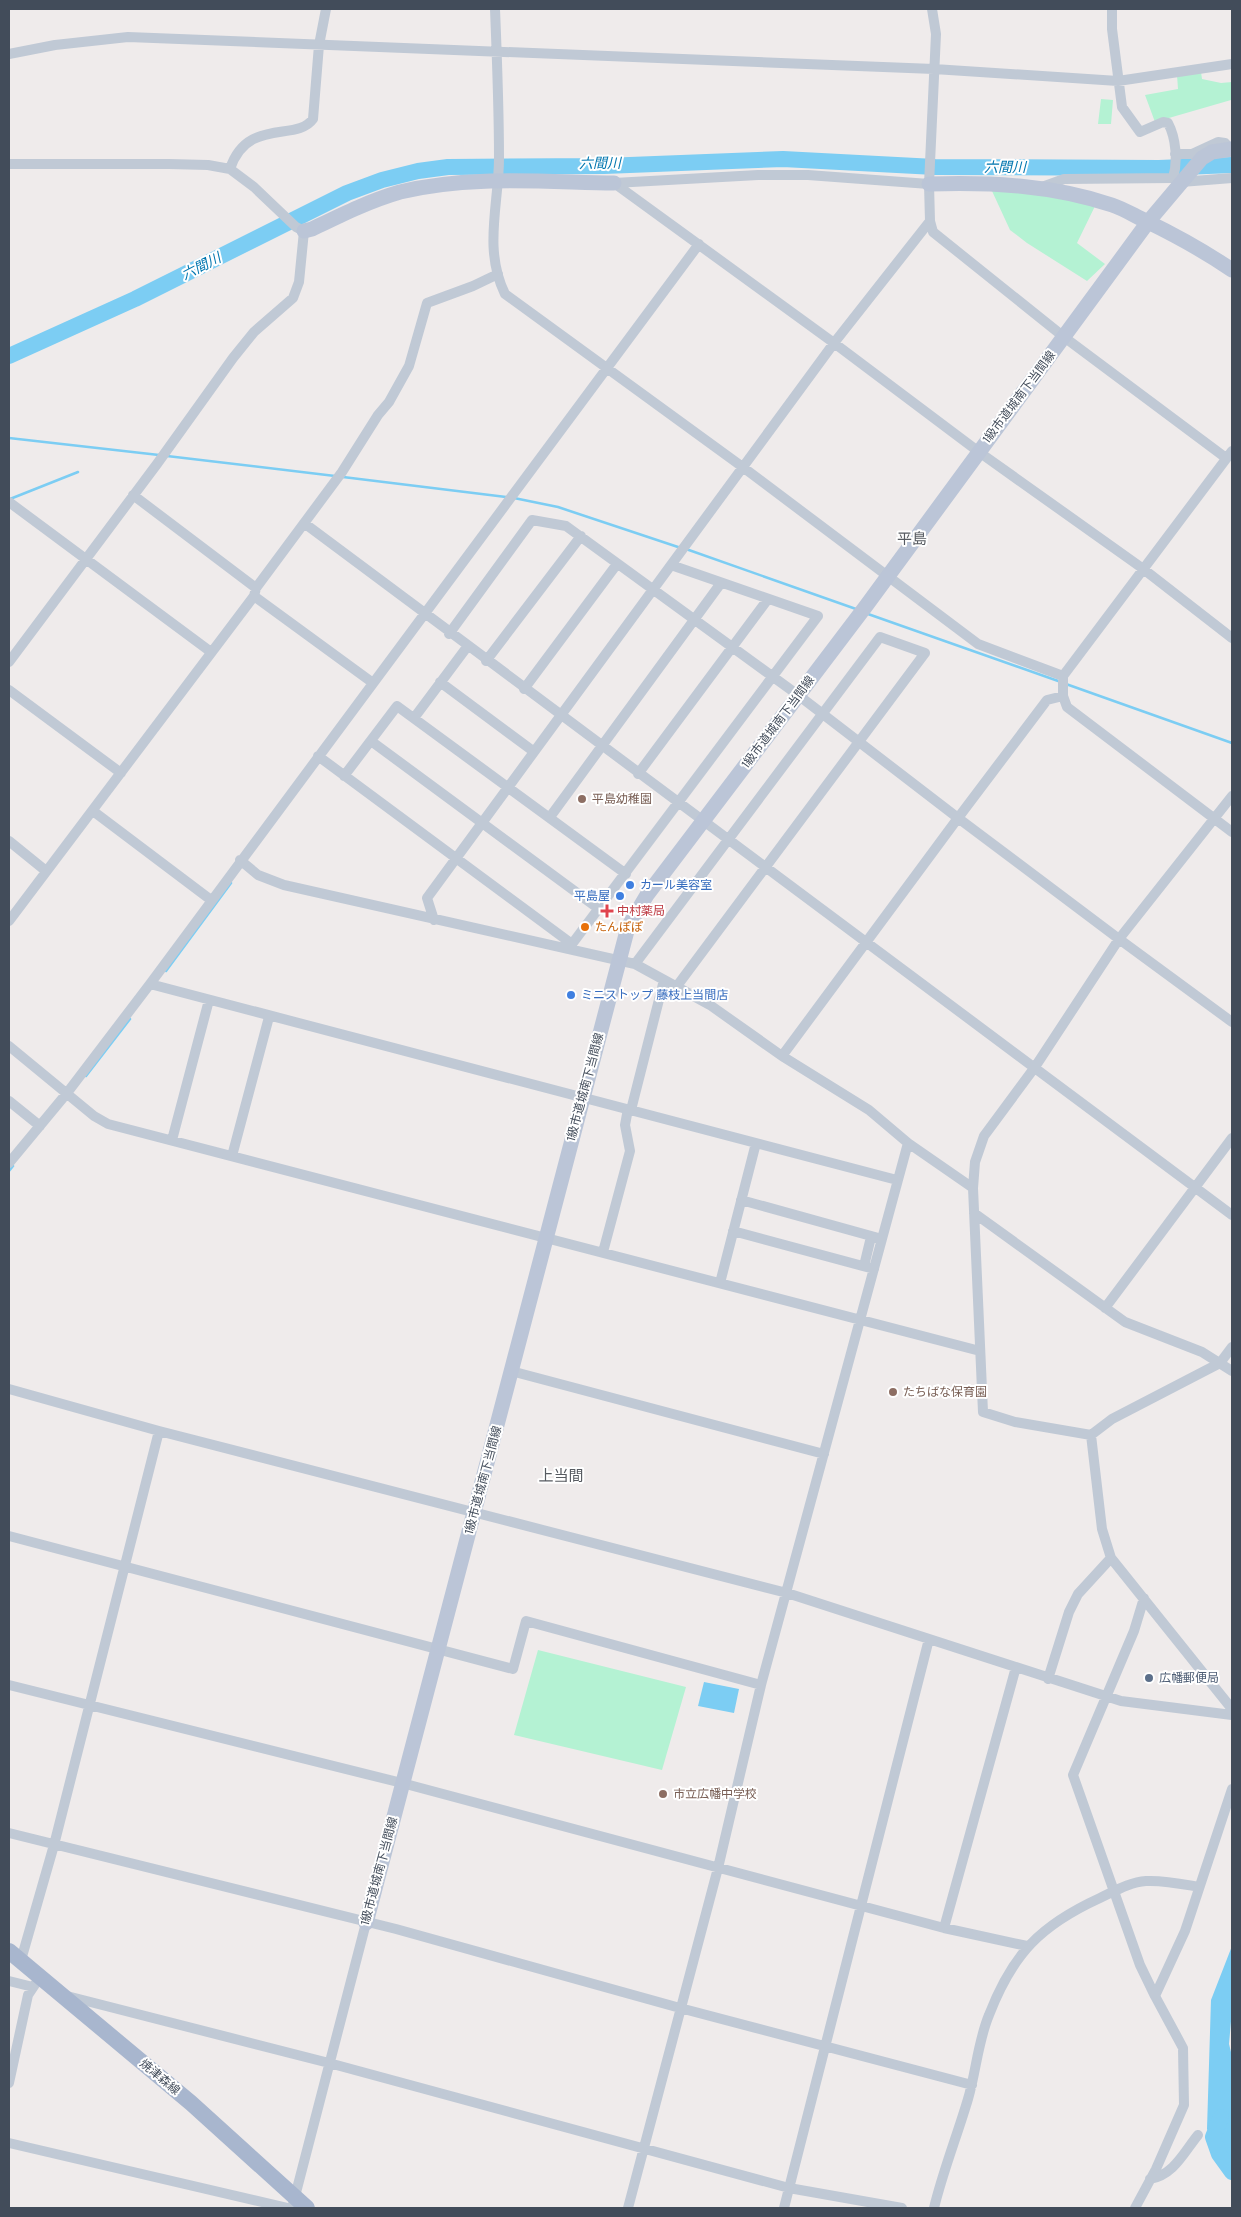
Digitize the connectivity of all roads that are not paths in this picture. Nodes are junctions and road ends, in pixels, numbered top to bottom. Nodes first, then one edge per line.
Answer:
1 (326, 9) edge
2 (495, 9) edge
3 (932, 9) edge
4 (1112, 9) edge
5 (318, 44) junction
6 (497, 51) junction
7 (9, 54) edge
8 (1232, 64) edge
9 (934, 69) junction
10 (1118, 81) junction
11 (1231, 149) edge
12 (1175, 158) junction
13 (9, 164) edge
14 (230, 169) junction
15 (1180, 177) junction
16 (1232, 178) edge
17 (498, 179) junction
18 (929, 181) junction
19 (614, 183) junction
20 (1042, 187) junction
21 (930, 221) junction
22 (1148, 222) junction
23 (300, 229) junction
24 (698, 244) junction
25 (1232, 270) edge
26 (498, 274) junction
27 (1064, 337) junction
28 (834, 343) junction
29 (606, 368) junction
30 (979, 452) junction
31 (1229, 455) edge
32 (744, 468) junction
33 (133, 495) junction
34 (9, 502) edge
35 (304, 523) junction
36 (581, 536) junction
37 (86, 560) junction
38 (617, 564) junction
39 (671, 565) junction
40 (1142, 568) junction
41 (888, 575) junction
42 (721, 583) junction
43 (653, 589) junction
44 (255, 592) junction
45 (768, 599) junction
46 (424, 615) junction
47 (695, 619) junction
48 (449, 634) junction
49 (1232, 638) edge
50 (467, 647) junction
51 (732, 647) junction
52 (211, 652) junction
53 (486, 661) junction
54 (9, 662) edge
55 (1063, 676) junction
56 (773, 677) junction
57 (440, 682) junction
58 (373, 683) junction
59 (524, 689) junction
60 (9, 690) edge
61 (798, 695) junction
62 (1063, 696) junction
63 (822, 714) junction
64 (559, 716) junction
65 (414, 718) junction
66 (371, 741) junction
67 (858, 741) junction
68 (601, 747) junction
69 (534, 751) junction
70 (318, 756) junction
71 (121, 773) junction
72 (638, 774) junction
73 (344, 776) junction
74 (507, 787) junction
75 (1232, 796) edge
76 (678, 804) junction
77 (92, 811) junction
78 (550, 817) junction
79 (958, 818) junction
80 (1215, 819) junction
81 (481, 823) junction
82 (703, 823) junction
83 (1232, 832) edge
84 (727, 840) junction
85 (9, 841) edge
86 (455, 859) junction
87 (240, 860) junction
88 (764, 868) junction
89 (46, 871) junction
90 (626, 874) junction
91 (210, 900) junction
92 (599, 909) junction
93 (434, 920) junction
94 (9, 921) edge
95 (1118, 939) junction
96 (866, 943) junction
97 (571, 946) junction
98 (618, 960) junction
99 (635, 964) junction
100 (664, 980) junction
101 (150, 984) junction
102 (677, 986) junction
103 (209, 1000) junction
104 (269, 1017) junction
105 (1232, 1022) edge
106 (9, 1046) edge
107 (782, 1056) junction
108 (1036, 1067) junction
109 (70, 1096) junction
110 (582, 1097) junction
111 (9, 1101) edge
112 (629, 1109) junction
113 (40, 1126) junction
114 (1232, 1138) edge
115 (172, 1140) junction
116 (908, 1142) junction
117 (756, 1143) junction
118 (232, 1156) junction
119 (10, 1159) edge
120 (897, 1180) junction
121 (974, 1188) junction
122 (1195, 1188) junction
123 (741, 1200) junction
124 (974, 1214) junction
125 (1232, 1215) edge
126 (733, 1231) junction
127 (546, 1237) junction
128 (877, 1238) junction
129 (603, 1252) junction
130 (869, 1267) junction
131 (720, 1283) junction
132 (1106, 1308) junction
133 (860, 1320) junction
134 (1232, 1347) edge
135 (980, 1351) junction
136 (1220, 1363) junction
137 (511, 1371) junction
138 (1232, 1371) edge
139 (9, 1389) edge
140 (159, 1432) junction
141 (1091, 1435) junction
142 (824, 1454) junction
143 (475, 1511) junction
144 (9, 1536) edge
145 (1111, 1558) junction
146 (125, 1566) junction
147 (787, 1593) junction
148 (1144, 1598) junction
149 (929, 1639) junction
150 (438, 1650) junction
151 (1016, 1667) junction
152 (1048, 1679) junction
153 (9, 1685) edge
154 (761, 1685) junction
155 (1105, 1696) junction
156 (88, 1706) junction
157 (1232, 1710) edge
158 (1232, 1715) edge
159 (402, 1784) junction
160 (1232, 1789) edge
161 (9, 1833) edge
162 (54, 1844) junction
163 (718, 1868) junction
164 (1199, 1887) junction
165 (1115, 1891) junction
166 (861, 1906) junction
167 (366, 1923) junction
168 (944, 1928) junction
169 (1027, 1946) junction
170 (15, 1955) edge
171 (9, 1981) edge
172 (34, 1986) junction
173 (62, 1995) junction
174 (1155, 1996) junction
175 (680, 2008) junction
176 (826, 2046) junction
177 (329, 2062) junction
178 (9, 2083) edge
179 (972, 2085) junction
180 (1198, 2135) dead end
181 (9, 2143) edge
182 (643, 2148) junction
183 (1150, 2179) junction
184 (789, 2188) junction
185 (291, 2204) edge
186 (307, 2208) edge
187 (628, 2208) edge
188 (784, 2208) edge
189 (902, 2208) edge
190 (934, 2208) edge
191 (1135, 2208) edge

1 - 5 street
2 - 6 street
3 - 9 street
4 - 10 street
5 - 6 street
5 - 7 street
5 - 14 street
6 - 9 street
6 - 17 street
8 - 10 street
9 - 10 street
9 - 18 street
10 - 12 street
11 - 12 street
11 - 15 street, 1級市道城南下当間線
12 - 15 street
13 - 14 street
14 - 23 street
15 - 16 street
15 - 20 street
15 - 22 street, 1級市道城南下当間線
17 - 19 street
17 - 23 street
17 - 26 street
18 - 19 street
18 - 20 street
18 - 21 street
19 - 24 street
20 - 22 street
21 - 27 street
21 - 28 street
22 - 25 street
22 - 27 street, 1級市道城南下当間線
23 - 33 street
24 - 28 street
24 - 29 street
26 - 29 street
26 - 35 street
27 - 30 street, 1級市道城南下当間線
27 - 31 street
28 - 30 street
28 - 32 street
29 - 32 street
29 - 46 street
30 - 40 street
30 - 41 street, 1級市道城南下当間線
31 - 40 street
32 - 39 street
32 - 41 street
33 - 37 street
33 - 44 street
34 - 37 street
35 - 44 street
35 - 46 street
36 - 38 street
36 - 48 street
36 - 53 street
37 - 52 street
37 - 54 street
38 - 43 street
38 - 59 street
39 - 42 street
39 - 43 street
40 - 49 street
40 - 55 street
41 - 55 street
41 - 61 street, 1級市道城南下当間線
42 - 45 street
42 - 47 street
43 - 47 street
43 - 64 street
44 - 52 street
44 - 58 street
45 - 51 street
45 - 56 street
46 - 48 street
46 - 58 street
47 - 51 street
47 - 68 street
48 - 50 street
50 - 53 street
50 - 57 street
51 - 56 street
51 - 72 street
52 - 71 street
53 - 59 street
55 - 62 street
56 - 61 street
56 - 76 street
57 - 65 street
57 - 69 street
58 - 70 street
59 - 64 street
60 - 71 street
61 - 63 street
61 - 82 street, 1級市道城南下当間線
62 - 79 street
62 - 80 street
63 - 67 street
63 - 67 street
63 - 84 street
64 - 68 street
64 - 69 street
65 - 66 street
65 - 74 street
66 - 73 street
66 - 81 street
67 - 79 street
67 - 88 street
68 - 72 street
68 - 78 street
69 - 74 street
70 - 73 street
70 - 87 street
71 - 77 street
72 - 76 street
73 - 86 street
74 - 78 street
74 - 81 street
75 - 80 street
76 - 82 street
76 - 90 street
77 - 89 street
77 - 91 street
78 - 90 street
79 - 95 street
79 - 96 street
80 - 83 street
80 - 95 street
81 - 86 street
81 - 92 street
82 - 84 street
82 - 98 street, 1級市道城南下当間線
84 - 88 street
84 - 99 street
85 - 89 street
86 - 93 street
86 - 97 street
87 - 91 street
87 - 93 street
88 - 96 street
88 - 102 street
89 - 94 street
90 - 92 street
91 - 101 street
92 - 97 street
93 - 97 street
95 - 105 street
95 - 108 street
96 - 107 street
96 - 108 street
97 - 98 street
98 - 99 street
98 - 110 street, 1級市道城南下当間線
99 - 100 street
100 - 102 street
100 - 112 street
101 - 103 street
101 - 109 street
102 - 107 street
103 - 104 street
103 - 115 street
104 - 110 street
104 - 118 street
106 - 109 street
107 - 116 street
108 - 121 street
108 - 122 street
109 - 113 street
109 - 115 street
110 - 112 street
110 - 127 street, 1級市道城南下当間線
111 - 113 street
112 - 117 street
112 - 129 street
113 - 119 street
114 - 122 street
115 - 118 street
116 - 120 street
116 - 121 street
117 - 120 street
117 - 123 street
118 - 127 street
120 - 128 street
121 - 124 street
122 - 125 street
122 - 132 street
123 - 126 street
123 - 128 street
124 - 132 street
124 - 135 street
126 - 130 street
126 - 131 street
127 - 129 street
127 - 137 street, 1級市道城南下当間線
128 - 130 street
129 - 131 street
130 - 133 street
131 - 133 street
132 - 136 street
133 - 135 street
133 - 142 street
134 - 136 street
135 - 141 street
136 - 138 street
136 - 141 street
137 - 142 street
137 - 143 street, 1級市道城南下当間線
139 - 140 street
140 - 143 street
140 - 146 street
141 - 145 street
142 - 147 street
143 - 147 street
143 - 150 street, 1級市道城南下当間線
144 - 146 street
145 - 148 street
145 - 152 street
146 - 150 street
146 - 156 street
147 - 149 street
147 - 154 street
148 - 155 street
148 - 157 street
149 - 151 street
149 - 166 street
150 - 154 street
150 - 159 street, 1級市道城南下当間線
151 - 152 street
151 - 168 street
152 - 155 street
153 - 156 street
154 - 163 street
155 - 158 street
155 - 165 street
156 - 159 street
156 - 162 street
159 - 163 street
159 - 167 street, 1級市道城南下当間線
160 - 164 street
161 - 162 street
162 - 167 street
162 - 170 street
163 - 166 street
163 - 175 street
164 - 165 street
164 - 174 street
165 - 169 street
165 - 174 street
166 - 168 street
166 - 176 street
167 - 175 street
167 - 177 street, 1級市道城南下当間線
168 - 169 street
169 - 179 street
170 - 172 main road, 焼津森線
171 - 172 street
172 - 173 main road, 焼津森線
172 - 178 street
173 - 177 street
173 - 185 main road, 焼津森線
174 - 183 street
175 - 176 street
175 - 182 street
176 - 179 street
176 - 184 street
177 - 182 street
177 - 185 street, 1級市道城南下当間線
179 - 190 street
180 - 183 street
181 - 185 street
182 - 184 street
182 - 187 street
183 - 191 street
184 - 188 street
184 - 189 street
185 - 186 main road, 焼津森線

